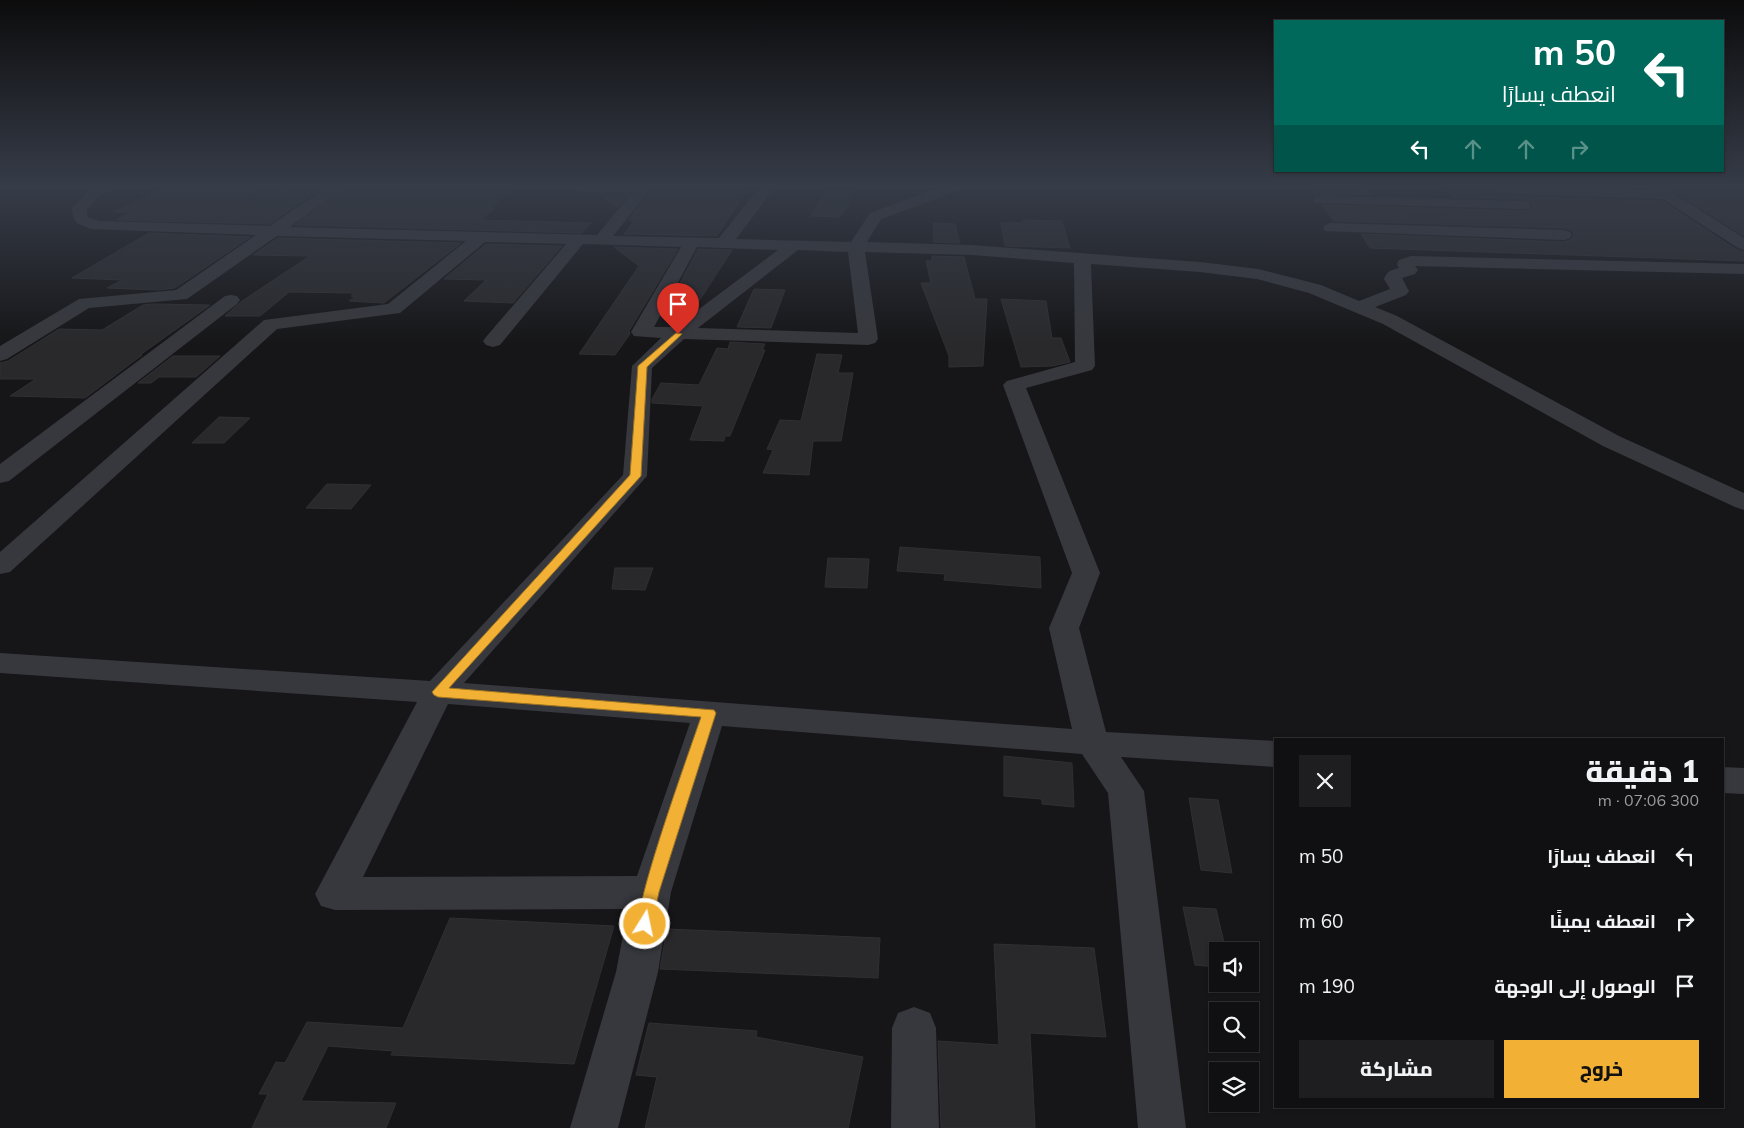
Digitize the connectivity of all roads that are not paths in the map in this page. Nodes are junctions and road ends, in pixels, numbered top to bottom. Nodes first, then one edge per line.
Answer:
1 (260, 240) edge
2 (478, 240) edge
3 (579, 240) edge
4 (597, 240) edge
5 (601, 240) joint
6 (727, 240) edge
7 (861, 240) edge
8 (1570, 240) edge
9 (691, 243) junction
10 (724, 243) junction
11 (795, 245) junction
12 (856, 247) junction
13 (1082, 257) junction
14 (1602, 264) junction
15 (1744, 269) edge
16 (231, 300) dead end
17 (1360, 307) junction
18 (678, 334) junction
19 (493, 341) dead end
20 (0, 355) edge
21 (0, 476) edge
22 (1744, 502) edge
23 (0, 566) edge
24 (0, 663) edge
25 (438, 692) junction
26 (710, 713) junction
27 (1092, 744) junction
28 (1274, 754) edge
29 (1724, 780) edge
30 (1744, 781) edge
31 (651, 892) junction
32 (914, 1028) dead end
33 (594, 1128) edge
34 (915, 1128) edge
35 (1162, 1128) edge

1 - 20 street
2 - 23 street
3 - 19 street
4 - 5 street
5 - 9 street
6 - 10 street
7 - 12 street
8 - 14 street
9 - 10 street
9 - 18 street
10 - 11 street
11 - 12 street
11 - 18 street
12 - 13 street
12 - 18 street
13 - 17 street
13 - 27 street
14 - 15 street
14 - 17 street
16 - 21 street
17 - 22 street
18 - 25 street
24 - 25 street
25 - 26 street
25 - 31 street
26 - 27 street
26 - 31 street
27 - 28 street
27 - 35 street
29 - 30 street
31 - 33 street
32 - 34 street

